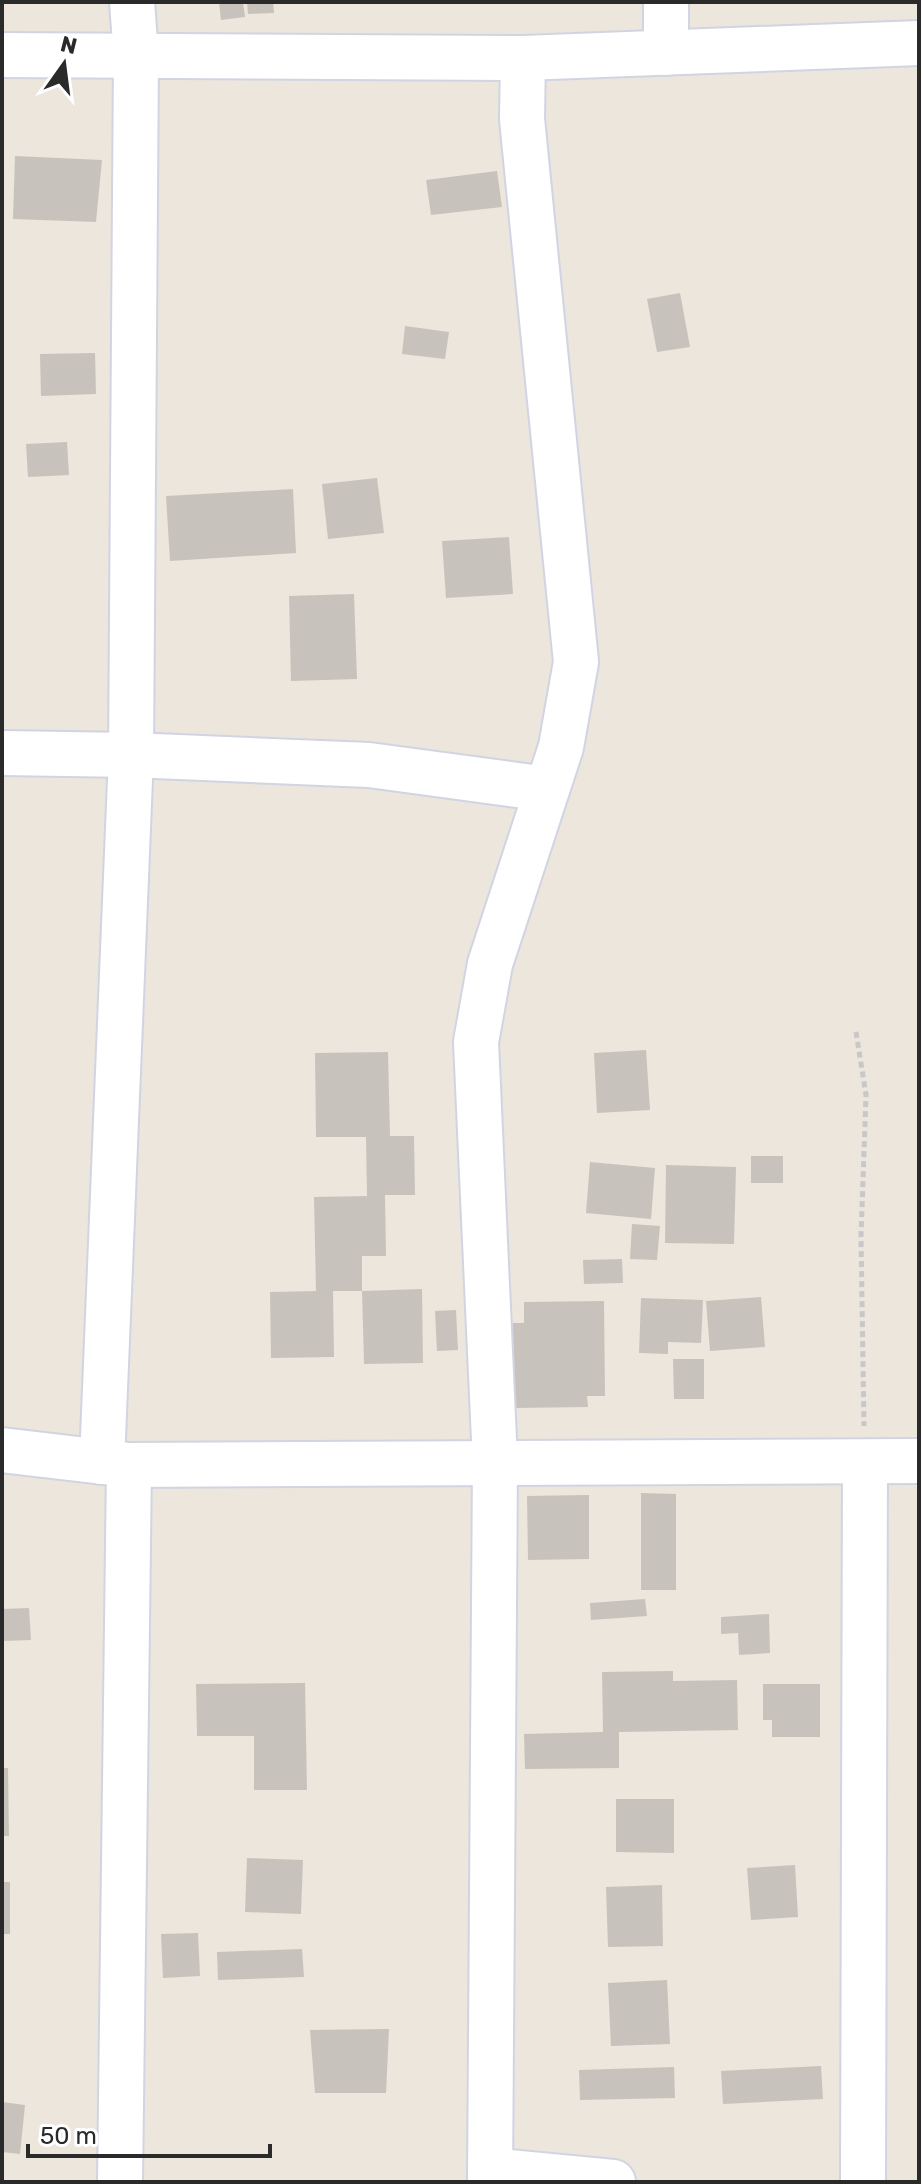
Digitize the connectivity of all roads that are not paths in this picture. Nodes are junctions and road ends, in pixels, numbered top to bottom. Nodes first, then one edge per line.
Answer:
1 (132, 2) edge
2 (666, 2) edge
3 (919, 43) edge
4 (666, 53) junction
5 (2, 55) edge
6 (136, 56) junction
7 (523, 58) junction
8 (2, 753) edge
9 (131, 755) junction
10 (547, 789) junction
11 (2, 1450) edge
12 (919, 1461) edge
13 (495, 1462) junction
14 (865, 1462) junction
15 (116, 1463) junction
16 (490, 2176) edge
17 (120, 2182) edge
18 (613, 2182) edge
19 (863, 2182) edge

1 - 6 street
2 - 4 street
3 - 4 street
4 - 7 street
5 - 6 street
6 - 7 street
6 - 9 street
7 - 10 street
8 - 9 street
9 - 10 street
9 - 15 street
10 - 13 street
11 - 15 street
12 - 14 street
13 - 14 street
13 - 15 street
13 - 16 street
14 - 19 street
15 - 17 street
16 - 18 street

